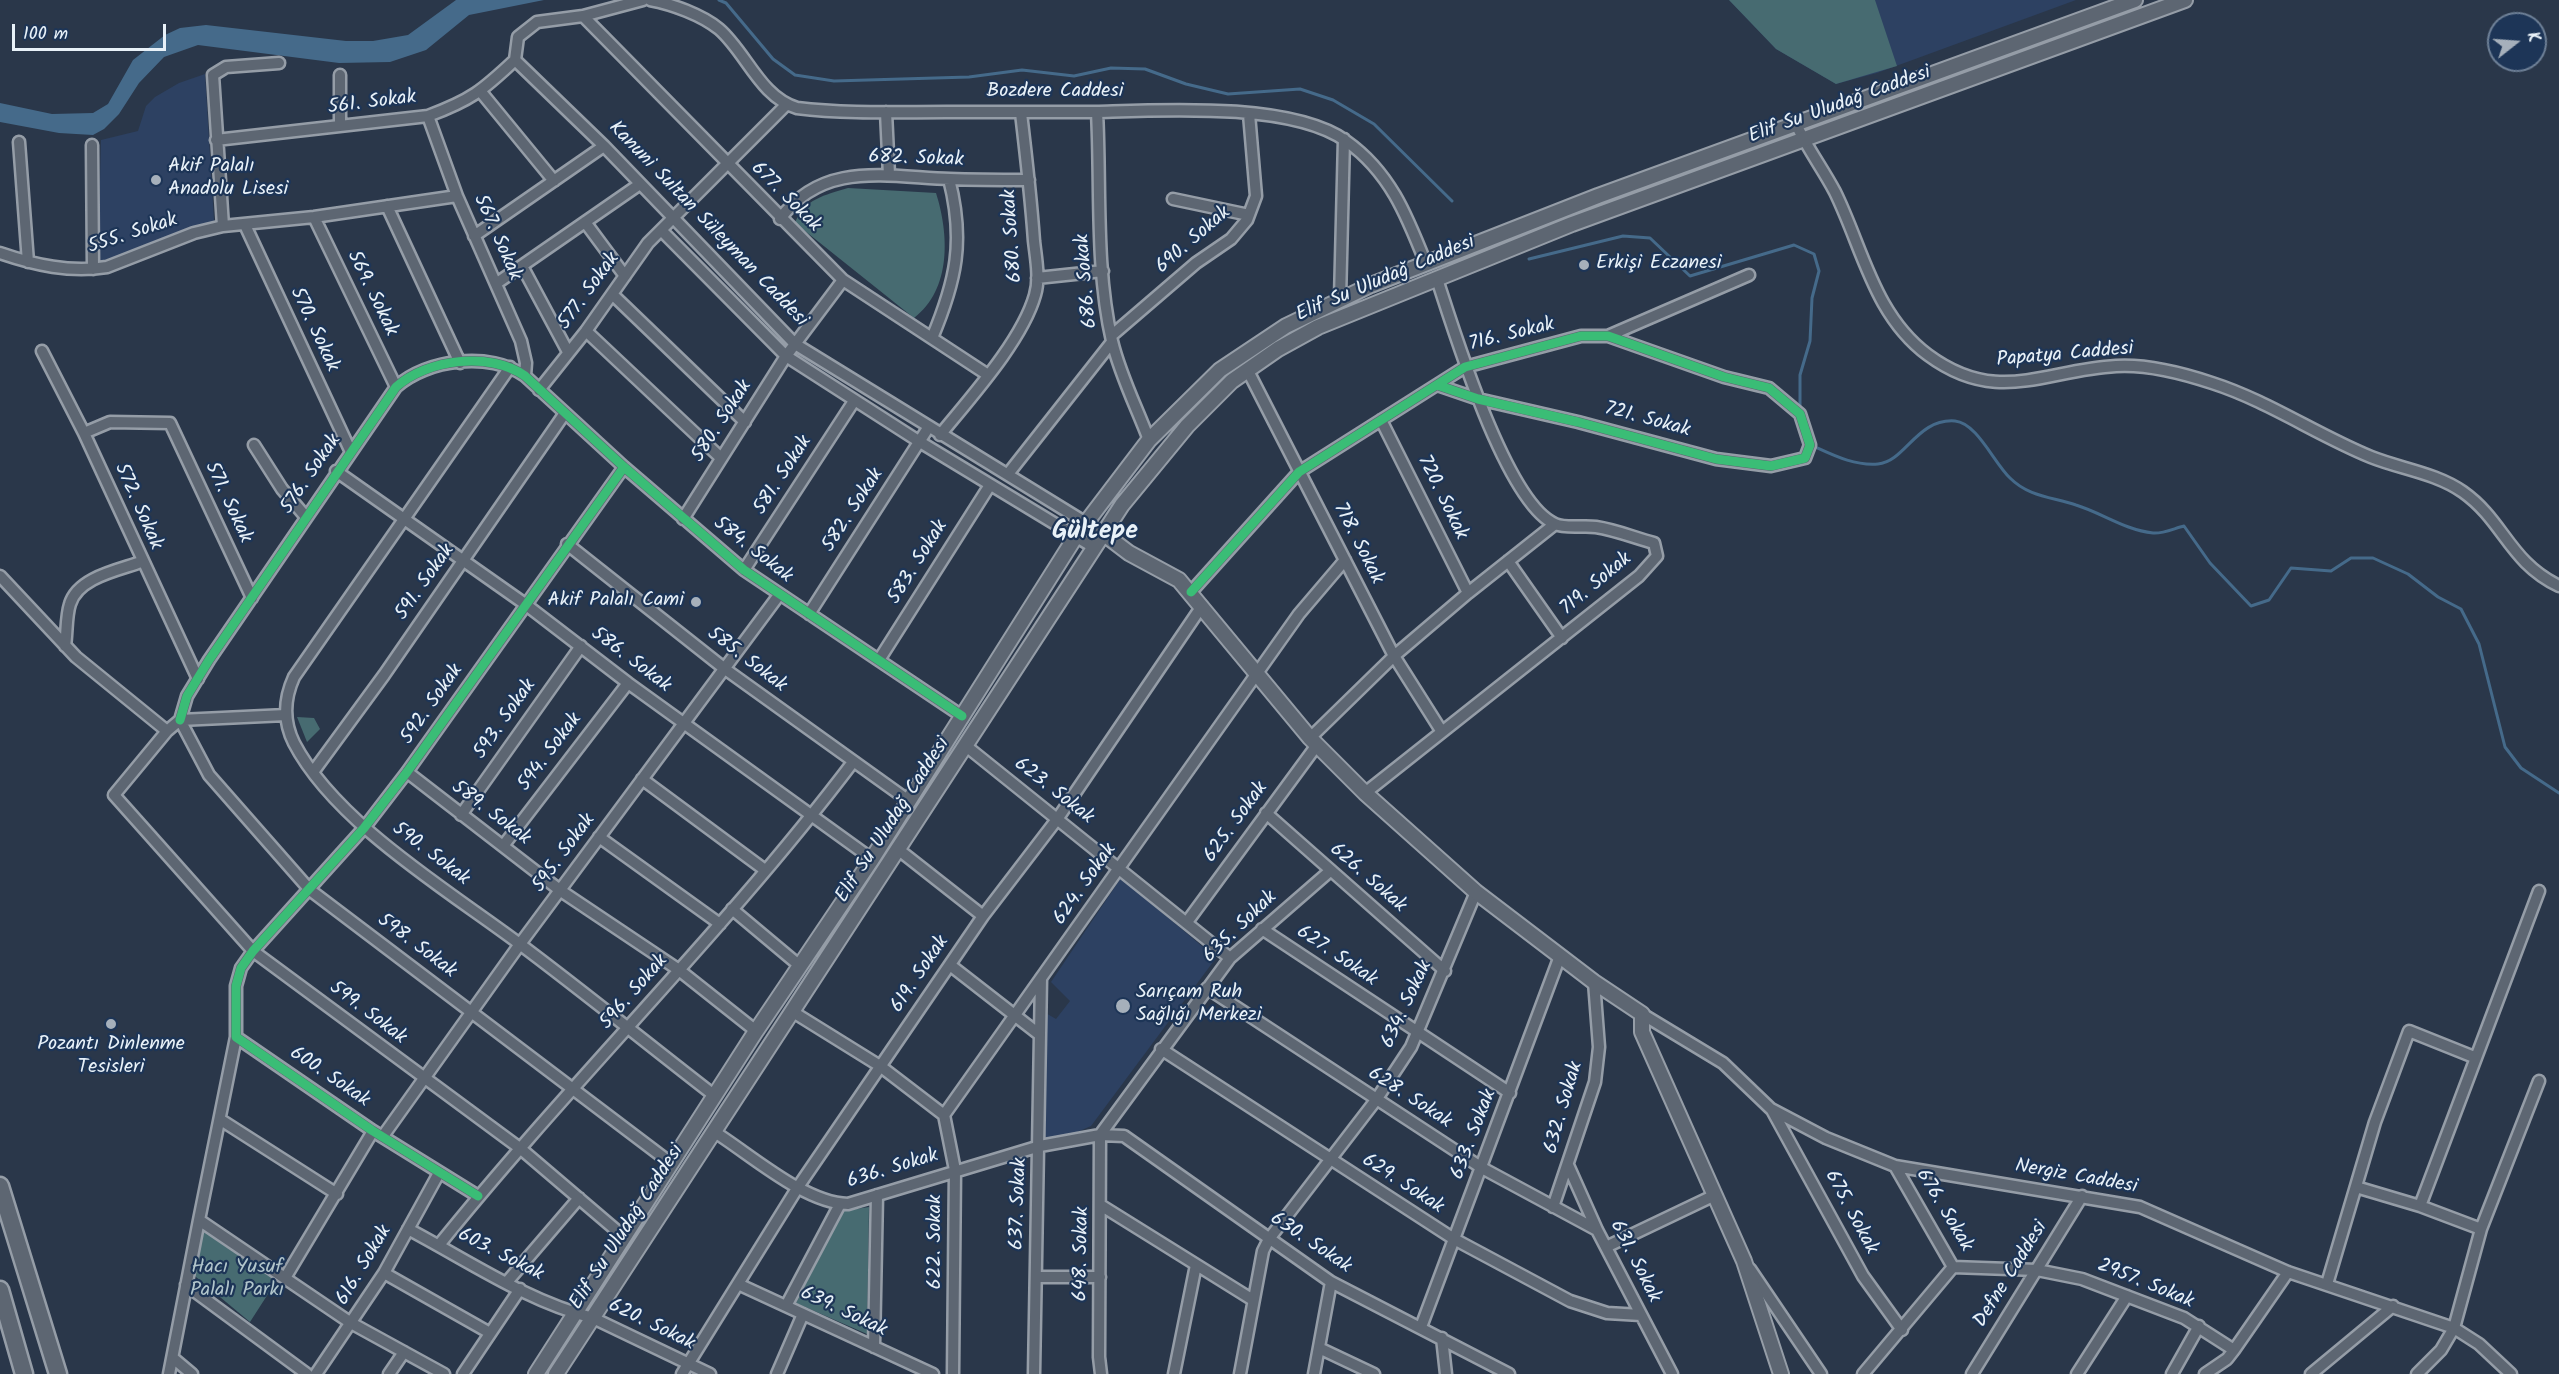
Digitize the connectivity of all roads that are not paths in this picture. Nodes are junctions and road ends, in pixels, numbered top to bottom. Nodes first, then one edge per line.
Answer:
1 (643, 0) edge
2 (650, 0) edge
3 (2135, 0) edge
4 (2185, 0) edge
5 (583, 16) junction
6 (515, 60) junction
7 (279, 63) dead end
8 (339, 75) dead end
9 (481, 92) junction
10 (786, 105) junction
11 (1097, 111) junction
12 (886, 112) junction
13 (1021, 113) junction
14 (1249, 114) junction
15 (428, 116) junction
16 (1796, 124) junction
17 (340, 126) junction
18 (1344, 139) junction
19 (216, 140) junction
20 (1803, 140) junction
21 (19, 142) dead end
22 (92, 145) dead end
23 (604, 146) junction
24 (727, 165) junction
25 (889, 175) junction
26 (949, 179) junction
27 (1029, 180) junction
28 (554, 181) junction
29 (640, 184) junction
30 (457, 196) junction
31 (1173, 199) dead end
32 (387, 206) junction
33 (1249, 216) junction
34 (314, 217) junction
35 (674, 219) junction
36 (780, 219) junction
37 (585, 222) junction
38 (245, 225) junction
39 (223, 226) junction
40 (661, 230) junction
41 (474, 236) junction
42 (0, 253) edge
43 (28, 262) junction
44 (1426, 264) junction
45 (522, 266) junction
46 (93, 269) junction
47 (1103, 271) junction
48 (1749, 275) dead end
49 (625, 276) junction
50 (1037, 278) junction
51 (1437, 279) junction
52 (843, 280) junction
53 (497, 283) junction
54 (612, 294) junction
55 (1340, 299) junction
56 (586, 331) junction
57 (1608, 336) junction
58 (932, 338) junction
59 (1112, 339) junction
60 (795, 344) junction
61 (42, 351) dead end
62 (568, 352) junction
63 (786, 356) junction
64 (460, 363) junction
65 (510, 367) junction
66 (1465, 367) junction
67 (1247, 369) junction
68 (987, 375) junction
69 (525, 376) junction
70 (1437, 385) junction
71 (396, 387) junction
72 (539, 390) junction
73 (1478, 399) junction
74 (854, 401) junction
75 (565, 413) junction
76 (1800, 414) joint
77 (1382, 420) junction
78 (745, 422) junction
79 (928, 428) junction
80 (84, 433) junction
81 (940, 435) junction
82 (1149, 440) junction
83 (920, 442) junction
84 (254, 445) dead end
85 (350, 450) junction
86 (721, 458) junction
87 (624, 467) junction
88 (336, 471) junction
89 (1299, 472) junction
90 (1008, 474) junction
91 (990, 485) junction
92 (306, 517) junction
93 (402, 519) junction
94 (683, 519) junction
95 (1087, 522) junction
96 (1555, 525) junction
97 (1104, 534) junction
98 (1076, 536) junction
99 (567, 544) junction
100 (1095, 548) junction
101 (1129, 553) junction
102 (464, 560) junction
103 (1345, 560) junction
104 (1508, 561) junction
105 (141, 562) junction
106 (744, 570) junction
107 (0, 576) edge
108 (2559, 586) edge
109 (1191, 592) junction
110 (1468, 593) junction
111 (779, 595) junction
112 (252, 598) junction
113 (525, 604) junction
114 (1202, 606) junction
115 (809, 614) junction
116 (1562, 638) junction
117 (65, 646) junction
118 (581, 646) junction
119 (1394, 656) junction
120 (879, 660) junction
121 (725, 669) junction
122 (1257, 676) junction
123 (198, 679) junction
124 (628, 683) junction
125 (286, 715) junction
126 (962, 716) junction
127 (180, 720) junction
128 (685, 724) junction
129 (167, 731) junction
130 (1442, 732) junction
131 (1314, 742) junction
132 (966, 746) junction
133 (853, 762) junction
134 (314, 772) junction
135 (407, 772) junction
136 (642, 779) junction
137 (1365, 793) junction
138 (909, 801) junction
139 (1266, 813) junction
140 (460, 815) junction
141 (813, 815) junction
142 (1058, 818) junction
143 (364, 828) junction
144 (599, 837) junction
145 (503, 846) junction
146 (899, 850) junction
147 (872, 859) junction
148 (1119, 868) junction
149 (765, 870) junction
150 (1330, 871) junction
151 (310, 890) junction
152 (561, 891) junction
153 (2539, 891) dead end
154 (1476, 892) junction
155 (732, 909) junction
156 (983, 916) junction
157 (1187, 922) junction
158 (720, 924) junction
159 (1262, 929) junction
160 (520, 945) junction
161 (253, 951) junction
162 (1560, 956) junction
163 (1230, 958) junction
164 (950, 965) junction
165 (800, 966) junction
166 (679, 970) junction
167 (1445, 971) junction
168 (1041, 978) junction
169 (1594, 982) junction
170 (1207, 988) junction
171 (793, 1012) junction
172 (473, 1013) junction
173 (1642, 1014) junction
174 (1015, 1015) junction
175 (628, 1028) junction
176 (756, 1031) junction
177 (1419, 1034) junction
178 (1040, 1035) junction
179 (237, 1037) junction
180 (1161, 1049) junction
181 (2474, 1057) junction
182 (880, 1066) junction
183 (425, 1080) junction
184 (2540, 1081) dead end
185 (574, 1088) junction
186 (1510, 1093) junction
187 (715, 1096) junction
188 (1377, 1100) junction
189 (1772, 1109) junction
190 (944, 1115) junction
191 (221, 1120) junction
192 (713, 1131) junction
193 (378, 1134) junction
194 (1100, 1135) junction
195 (1040, 1146) junction
196 (521, 1149) junction
197 (1330, 1161) junction
198 (672, 1164) junction
199 (1568, 1165) junction
200 (1895, 1166) junction
201 (1482, 1168) junction
202 (955, 1170) junction
203 (439, 1173) junction
204 (0, 1186) edge
205 (798, 1187) junction
206 (2356, 1187) junction
207 (337, 1194) junction
208 (877, 1195) junction
209 (1715, 1195) junction
210 (478, 1196) junction
211 (2082, 1196) junction
212 (579, 1198) junction
213 (840, 1204) junction
214 (1102, 1206) junction
215 (2420, 1206) junction
216 (1553, 1207) junction
217 (199, 1220) junction
218 (408, 1229) junction
219 (2481, 1229) junction
220 (1597, 1230) junction
221 (624, 1236) junction
222 (1269, 1239) junction
223 (1454, 1239) junction
224 (439, 1245) junction
225 (1606, 1247) junction
226 (1744, 1261) junction
227 (1196, 1264) junction
228 (1953, 1267) junction
229 (2037, 1270) junction
230 (2288, 1272) junction
231 (384, 1273) junction
232 (1036, 1277) junction
233 (1100, 1277) junction
234 (285, 1278) junction
235 (507, 1282) junction
236 (1331, 1282) junction
237 (738, 1284) junction
238 (2327, 1284) junction
239 (186, 1285) junction
240 (520, 1289) junction
241 (0, 1290) edge
242 (2127, 1296) junction
243 (1253, 1300) junction
244 (786, 1306) junction
245 (2392, 1306) junction
246 (576, 1314) junction
247 (803, 1314) junction
248 (1641, 1315) junction
249 (593, 1318) junction
250 (351, 1323) junction
251 (2199, 1326) junction
252 (1421, 1327) junction
253 (2454, 1328) junction
254 (1902, 1330) junction
255 (490, 1333) junction
256 (1442, 1338) junction
257 (874, 1347) junction
258 (1319, 1348) junction
259 (2234, 1350) junction
260 (404, 1352) junction
261 (173, 1358) junction
262 (686, 1369) edge
263 (2219, 1371) edge
264 (24, 1374) edge
265 (58, 1374) edge
266 (169, 1374) edge
267 (192, 1374) edge
268 (306, 1374) edge
269 (316, 1374) edge
270 (389, 1374) edge
271 (444, 1374) edge
272 (463, 1374) edge
273 (536, 1374) edge
274 (556, 1374) edge
275 (710, 1374) edge
276 (777, 1374) edge
277 (933, 1374) edge
278 (953, 1374) edge
279 (1034, 1374) edge
280 (1101, 1374) edge
281 (1174, 1374) edge
282 (1240, 1374) edge
283 (1314, 1374) edge
284 (1374, 1374) edge
285 (1446, 1374) edge
286 (1509, 1374) edge
287 (1672, 1374) edge
288 (1780, 1374) edge
289 (1821, 1374) edge
290 (1863, 1374) edge
291 (1972, 1374) edge
292 (2078, 1374) edge
293 (2172, 1374) edge
294 (2205, 1374) edge
295 (2311, 1374) edge
296 (2417, 1374) edge
297 (2511, 1374) edge

1 - 5 street
2 - 10 street
3 - 16 main road, Elif Su Uludağ Caddesi
4 - 20 main road, Elif Su Uludağ Caddesi
5 - 6 street
5 - 24 street, 677. Sokak
6 - 9 street, 561. Sokak
6 - 23 street, Kanuni Sultan Süleyman Caddesi
7 - 19 street
8 - 17 street
9 - 15 street, 561. Sokak
9 - 28 street
10 - 12 street, Bozdere Caddesi
10 - 24 street, 577. Sokak
11 - 13 street, Bozdere Caddesi
11 - 14 street, Bozdere Caddesi
11 - 47 street, 686. Sokak
12 - 13 street, Bozdere Caddesi
12 - 25 street
13 - 27 street, 680. Sokak
14 - 18 street, Bozdere Caddesi
14 - 33 street, 690. Sokak
15 - 17 street, 561. Sokak
15 - 30 street, 567. Sokak
16 - 20 street, Papatya Caddesi
16 - 44 main road, Elif Su Uludağ Caddesi
17 - 19 street, 561. Sokak
18 - 44 street, Bozdere Caddesi
18 - 55 street
19 - 39 street
20 - 51 main road, Elif Su Uludağ Caddesi
20 - 108 street, Papatya Caddesi
21 - 43 street
22 - 46 street
23 - 28 street
23 - 29 street, Kanuni Sultan Süleyman Caddesi
24 - 35 street, 577. Sokak
24 - 36 street, 677. Sokak
25 - 26 street, 682. Sokak
25 - 36 street, 682. Sokak
26 - 27 street, 682. Sokak
26 - 58 street
27 - 50 street, 680. Sokak
28 - 41 street
29 - 35 street, Kanuni Sultan Süleyman Caddesi
29 - 37 street
30 - 32 street, 555. Sokak
30 - 41 street, 567. Sokak
31 - 33 street
32 - 34 street, 555. Sokak
32 - 64 street
33 - 59 street, 690. Sokak
34 - 38 street, 555. Sokak
34 - 71 street, 569. Sokak
35 - 40 street, 577. Sokak
35 - 60 street, Kanuni Sultan Süleyman Caddesi
36 - 52 street, 677. Sokak
37 - 45 street
37 - 49 street
38 - 39 street, 555. Sokak
38 - 85 street, 570. Sokak
39 - 46 street, 555. Sokak
40 - 49 street, 577. Sokak
40 - 63 street
41 - 53 street, 567. Sokak
42 - 43 street, 555. Sokak
43 - 46 street, 555. Sokak
44 - 55 main road, Elif Su Uludağ Caddesi
45 - 53 street
45 - 62 street
47 - 50 street
47 - 59 street, 686. Sokak
48 - 57 street
49 - 54 street, 577. Sokak
50 - 68 street, 680. Sokak
51 - 66 street
51 - 67 main road, Elif Su Uludağ Caddesi
52 - 58 street, 677. Sokak
52 - 60 street, 580. Sokak
53 - 69 street, 567. Sokak
54 - 56 street, 577. Sokak
54 - 78 street
55 - 82 main road, Elif Su Uludağ Caddesi
56 - 62 street, 577. Sokak
56 - 86 street
57 - 66 street, 716. Sokak
57 - 76 street, 716. Sokak
58 - 68 street, 677. Sokak
59 - 82 street, 686. Sokak
59 - 90 street, 690. Sokak
60 - 63 street, 580. Sokak
60 - 79 street, Kanuni Sultan Süleyman Caddesi
61 - 80 street, 572. Sokak
62 - 72 street, 577. Sokak
63 - 74 street
63 - 78 street, 580. Sokak
64 - 65 street, 576. Sokak
64 - 71 street, 576. Sokak
65 - 69 street, 576. Sokak
65 - 93 street, 590. Sokak
66 - 70 street, 716. Sokak
66 - 73 street
67 - 89 street, 718. Sokak
67 - 97 main road, Elif Su Uludağ Caddesi
68 - 81 street, 680. Sokak
69 - 72 street, 576. Sokak
70 - 73 street, 721. Sokak
70 - 77 street, 716. Sokak
71 - 85 street, 576. Sokak
72 - 75 street, 584. Sokak
73 - 76 street, 721. Sokak
73 - 96 street
74 - 83 street
74 - 106 street, 581. Sokak
75 - 87 street, 584. Sokak
75 - 102 street, 591. Sokak
77 - 89 street, 716. Sokak
77 - 110 street, 720. Sokak
78 - 86 street, 580. Sokak
79 - 81 street, Kanuni Sultan Süleyman Caddesi
79 - 83 street, 582. Sokak
80 - 105 street, 572. Sokak
80 - 112 street, 571. Sokak
81 - 90 street, Kanuni Sultan Süleyman Caddesi
82 - 95 main road, Elif Su Uludağ Caddesi
83 - 91 street
83 - 115 street, 582. Sokak
84 - 92 street
85 - 88 street, 576. Sokak
86 - 94 street, 580. Sokak
87 - 94 street, 584. Sokak
87 - 99 street, 592. Sokak
88 - 92 street, 576. Sokak
88 - 93 street, 586. Sokak
89 - 103 street, 718. Sokak
89 - 109 street, 716. Sokak
90 - 95 street, Kanuni Sultan Süleyman Caddesi
91 - 98 street
91 - 120 street, 583. Sokak
92 - 112 street, 576. Sokak
93 - 102 street, 586. Sokak
93 - 125 street, 590. Sokak
94 - 106 street, 584. Sokak
95 - 97 street, Kanuni Sultan Süleyman Caddesi
95 - 98 main road, Elif Su Uludağ Caddesi
96 - 104 street, 625. Sokak
96 - 116 street, 719. Sokak
97 - 100 main road, Elif Su Uludağ Caddesi
97 - 101 main road, Kanuni Sultan Süleyman Caddesi
98 - 100 street
98 - 126 main road, Elif Su Uludağ Caddesi
99 - 113 street, 592. Sokak
99 - 121 street, 585. Sokak
100 - 101 main road
100 - 132 main road, Elif Su Uludağ Caddesi
101 - 109 main road
102 - 113 street, 586. Sokak
102 - 134 street, 591. Sokak
103 - 119 street, 718. Sokak
103 - 122 street, 624. Sokak
104 - 110 street, 625. Sokak
104 - 116 street
105 - 117 street
105 - 123 street, 572. Sokak
106 - 111 street, 584. Sokak
107 - 117 street
109 - 114 main road
110 - 119 street, 625. Sokak
111 - 115 street, 584. Sokak
111 - 121 street, 595. Sokak
112 - 123 street, 576. Sokak
113 - 118 street, 586. Sokak
113 - 135 street, 592. Sokak
114 - 122 main road
114 - 142 street, 619. Sokak
115 - 120 street, 584. Sokak
116 - 130 street, 719. Sokak
117 - 129 street
118 - 124 street, 586. Sokak
118 - 140 street, 593. Sokak
119 - 130 street, 718. Sokak
119 - 131 street, 625. Sokak
120 - 126 street, 584. Sokak
121 - 128 street, 595. Sokak
121 - 133 street, 585. Sokak
122 - 131 main road
122 - 148 street, 624. Sokak
123 - 127 street, 576. Sokak
124 - 128 street, 586. Sokak
124 - 145 street, 594. Sokak
125 - 127 street
125 - 134 street, 590. Sokak
126 - 138 main road, Elif Su Uludağ Caddesi
127 - 129 street
127 - 151 street, 598. Sokak
128 - 136 street, 595. Sokak
128 - 141 street, 586. Sokak
129 - 161 street, 599. Sokak
130 - 137 street, 719. Sokak
131 - 137 main road
131 - 139 street, 625. Sokak
132 - 142 street, 623. Sokak
132 - 146 main road, Elif Su Uludağ Caddesi
133 - 138 street, 585. Sokak
133 - 141 street, 596. Sokak
134 - 143 street, 590. Sokak
135 - 140 street, 589. Sokak
135 - 143 street, 592. Sokak
136 - 144 street, 595. Sokak
136 - 149 street
137 - 154 main road
138 - 147 main road, Elif Su Uludağ Caddesi
139 - 150 street, 626. Sokak
139 - 157 street, 625. Sokak
140 - 145 street, 589. Sokak
141 - 147 street, 586. Sokak
141 - 149 street, 596. Sokak
142 - 148 street, 623. Sokak
142 - 156 street, 619. Sokak
143 - 151 street, 592. Sokak
143 - 160 street, 590. Sokak
144 - 152 street, 595. Sokak
144 - 158 street
145 - 152 street, 589. Sokak
146 - 156 street
146 - 171 main road, Elif Su Uludağ Caddesi
147 - 165 main road, Elif Su Uludağ Caddesi
148 - 157 street, 623. Sokak
148 - 168 street, 624. Sokak
149 - 155 street, 596. Sokak
150 - 159 street, 635. Sokak
150 - 167 street, 626. Sokak
151 - 161 street, 592. Sokak
151 - 172 street, 598. Sokak
152 - 160 street, 595. Sokak
152 - 166 street, 589. Sokak
153 - 181 street
154 - 162 main road
154 - 167 street, 634. Sokak
155 - 158 street, 596. Sokak
155 - 165 street
156 - 164 street, 619. Sokak
157 - 163 street, 623. Sokak
158 - 166 street, 596. Sokak
159 - 163 street, 635. Sokak
159 - 177 street, 627. Sokak
160 - 172 street, 595. Sokak
160 - 175 street, 590. Sokak
161 - 179 street
161 - 183 street, 599. Sokak
162 - 169 main road
162 - 186 street, 633. Sokak
163 - 170 street, 635. Sokak
164 - 174 street
164 - 182 street, 619. Sokak
165 - 176 main road, Elif Su Uludağ Caddesi
166 - 175 street, 596. Sokak
166 - 176 street, 589. Sokak
167 - 177 street, 634. Sokak
168 - 174 street, 624. Sokak
168 - 178 street, 637. Sokak
169 - 173 main road
169 - 199 street, 632. Sokak
170 - 180 street, 635. Sokak
170 - 188 street, 628. Sokak
171 - 182 street
171 - 192 main road, Elif Su Uludağ Caddesi
172 - 183 street, 595. Sokak
172 - 185 street, 598. Sokak
173 - 189 street, Nergiz Caddesi
173 - 209 main road
174 - 178 street
174 - 190 street, 624. Sokak
175 - 185 street, 596. Sokak
175 - 187 street, 590. Sokak
176 - 187 main road, Elif Su Uludağ Caddesi
177 - 186 street, 627. Sokak
177 - 188 street, 634. Sokak
178 - 195 street, 637. Sokak
179 - 191 street
179 - 193 street, 600. Sokak
180 - 194 street, 635. Sokak
180 - 197 street, 629. Sokak
181 - 206 street
181 - 215 street
182 - 190 street
182 - 205 street, 619. Sokak
183 - 193 street, 595. Sokak
183 - 196 street, 599. Sokak
184 - 219 street
185 - 196 street, 596. Sokak
185 - 198 street, 598. Sokak
186 - 201 street, 633. Sokak
187 - 198 main road, Elif Su Uludağ Caddesi
188 - 197 street, 634. Sokak
188 - 201 street, 628. Sokak
189 - 200 street, Nergiz Caddesi
189 - 254 street, 675. Sokak
190 - 202 street, 622. Sokak
191 - 207 street
191 - 217 street
192 - 205 street, 636. Sokak
192 - 249 main road, Elif Su Uludağ Caddesi
193 - 203 street, 600. Sokak
193 - 207 street, 595. Sokak
194 - 195 street, 636. Sokak
194 - 214 street, 648. Sokak
194 - 222 street, 630. Sokak
195 - 202 street, 636. Sokak
195 - 232 street, 637. Sokak
196 - 210 street, 596. Sokak
196 - 212 street, 599. Sokak
197 - 222 street, 634. Sokak
197 - 223 street, 629. Sokak
198 - 221 main road, Elif Su Uludağ Caddesi
199 - 216 street, 632. Sokak
199 - 220 street, 631. Sokak
200 - 211 street, Nergiz Caddesi
200 - 228 street, 676. Sokak
201 - 216 street, 628. Sokak
201 - 223 street, 633. Sokak
202 - 208 street, 636. Sokak
202 - 278 street, 622. Sokak
203 - 210 street, 600. Sokak
203 - 218 street, 616. Sokak
204 - 265 highway
205 - 213 street, 636. Sokak
205 - 237 street, 619. Sokak
206 - 215 street
206 - 238 street
207 - 234 street, 595. Sokak
208 - 213 street, 636. Sokak
208 - 257 street
209 - 225 street
209 - 226 main road
210 - 224 street, 596. Sokak
211 - 229 street, Defne Caddesi
211 - 230 street, Nergiz Caddesi
212 - 221 street, 599. Sokak
212 - 235 street
213 - 244 street
214 - 227 street
214 - 233 street, 648. Sokak
215 - 219 street
216 - 220 street, 628. Sokak
217 - 234 street
217 - 239 street
218 - 224 street, 603. Sokak
218 - 231 street, 616. Sokak
219 - 253 street
220 - 225 street, 631. Sokak
221 - 246 main road, Elif Su Uludağ Caddesi
222 - 236 street, 630. Sokak
222 - 243 street, 634. Sokak
223 - 248 street, 629. Sokak
223 - 252 street, 633. Sokak
224 - 235 street, 603. Sokak
225 - 248 street, 631. Sokak
226 - 288 main road
226 - 289 street
227 - 243 street
227 - 281 street
228 - 229 street, 676. Sokak
228 - 254 street
229 - 242 street, 2957. Sokak
229 - 291 street, Defne Caddesi
230 - 238 street, Nergiz Caddesi
230 - 259 street
231 - 250 street, 616. Sokak
231 - 255 street
232 - 233 street
232 - 279 street, 637. Sokak
233 - 280 street, 648. Sokak
234 - 250 street
235 - 240 street, 603. Sokak
236 - 252 street, 630. Sokak
236 - 258 street
237 - 244 street, 639. Sokak
237 - 262 street, 619. Sokak
238 - 245 street, Nergiz Caddesi
239 - 261 street
239 - 268 street
240 - 246 street, 603. Sokak
240 - 255 street
241 - 264 highway
242 - 251 street, 2957. Sokak
242 - 292 street
243 - 282 street, 634. Sokak
244 - 247 street, 639. Sokak
245 - 253 street, Nergiz Caddesi
245 - 295 street
246 - 249 street, 620. Sokak
246 - 273 main road, Elif Su Uludağ Caddesi
247 - 257 street, 639. Sokak
247 - 276 street
248 - 287 street, 631. Sokak
249 - 262 street, 620. Sokak
249 - 274 main road, Elif Su Uludağ Caddesi
250 - 260 street
250 - 269 street, 616. Sokak
251 - 259 street, 2957. Sokak
251 - 293 street
252 - 256 street, 630. Sokak
253 - 296 street
253 - 297 street, Nergiz Caddesi
254 - 290 street
255 - 272 street
256 - 285 street
256 - 286 street, 630. Sokak
257 - 277 street, 639. Sokak
258 - 283 street
258 - 284 street
259 - 263 street
260 - 270 street
260 - 271 street
261 - 266 street
261 - 267 street
262 - 275 street, 620. Sokak
263 - 294 street

